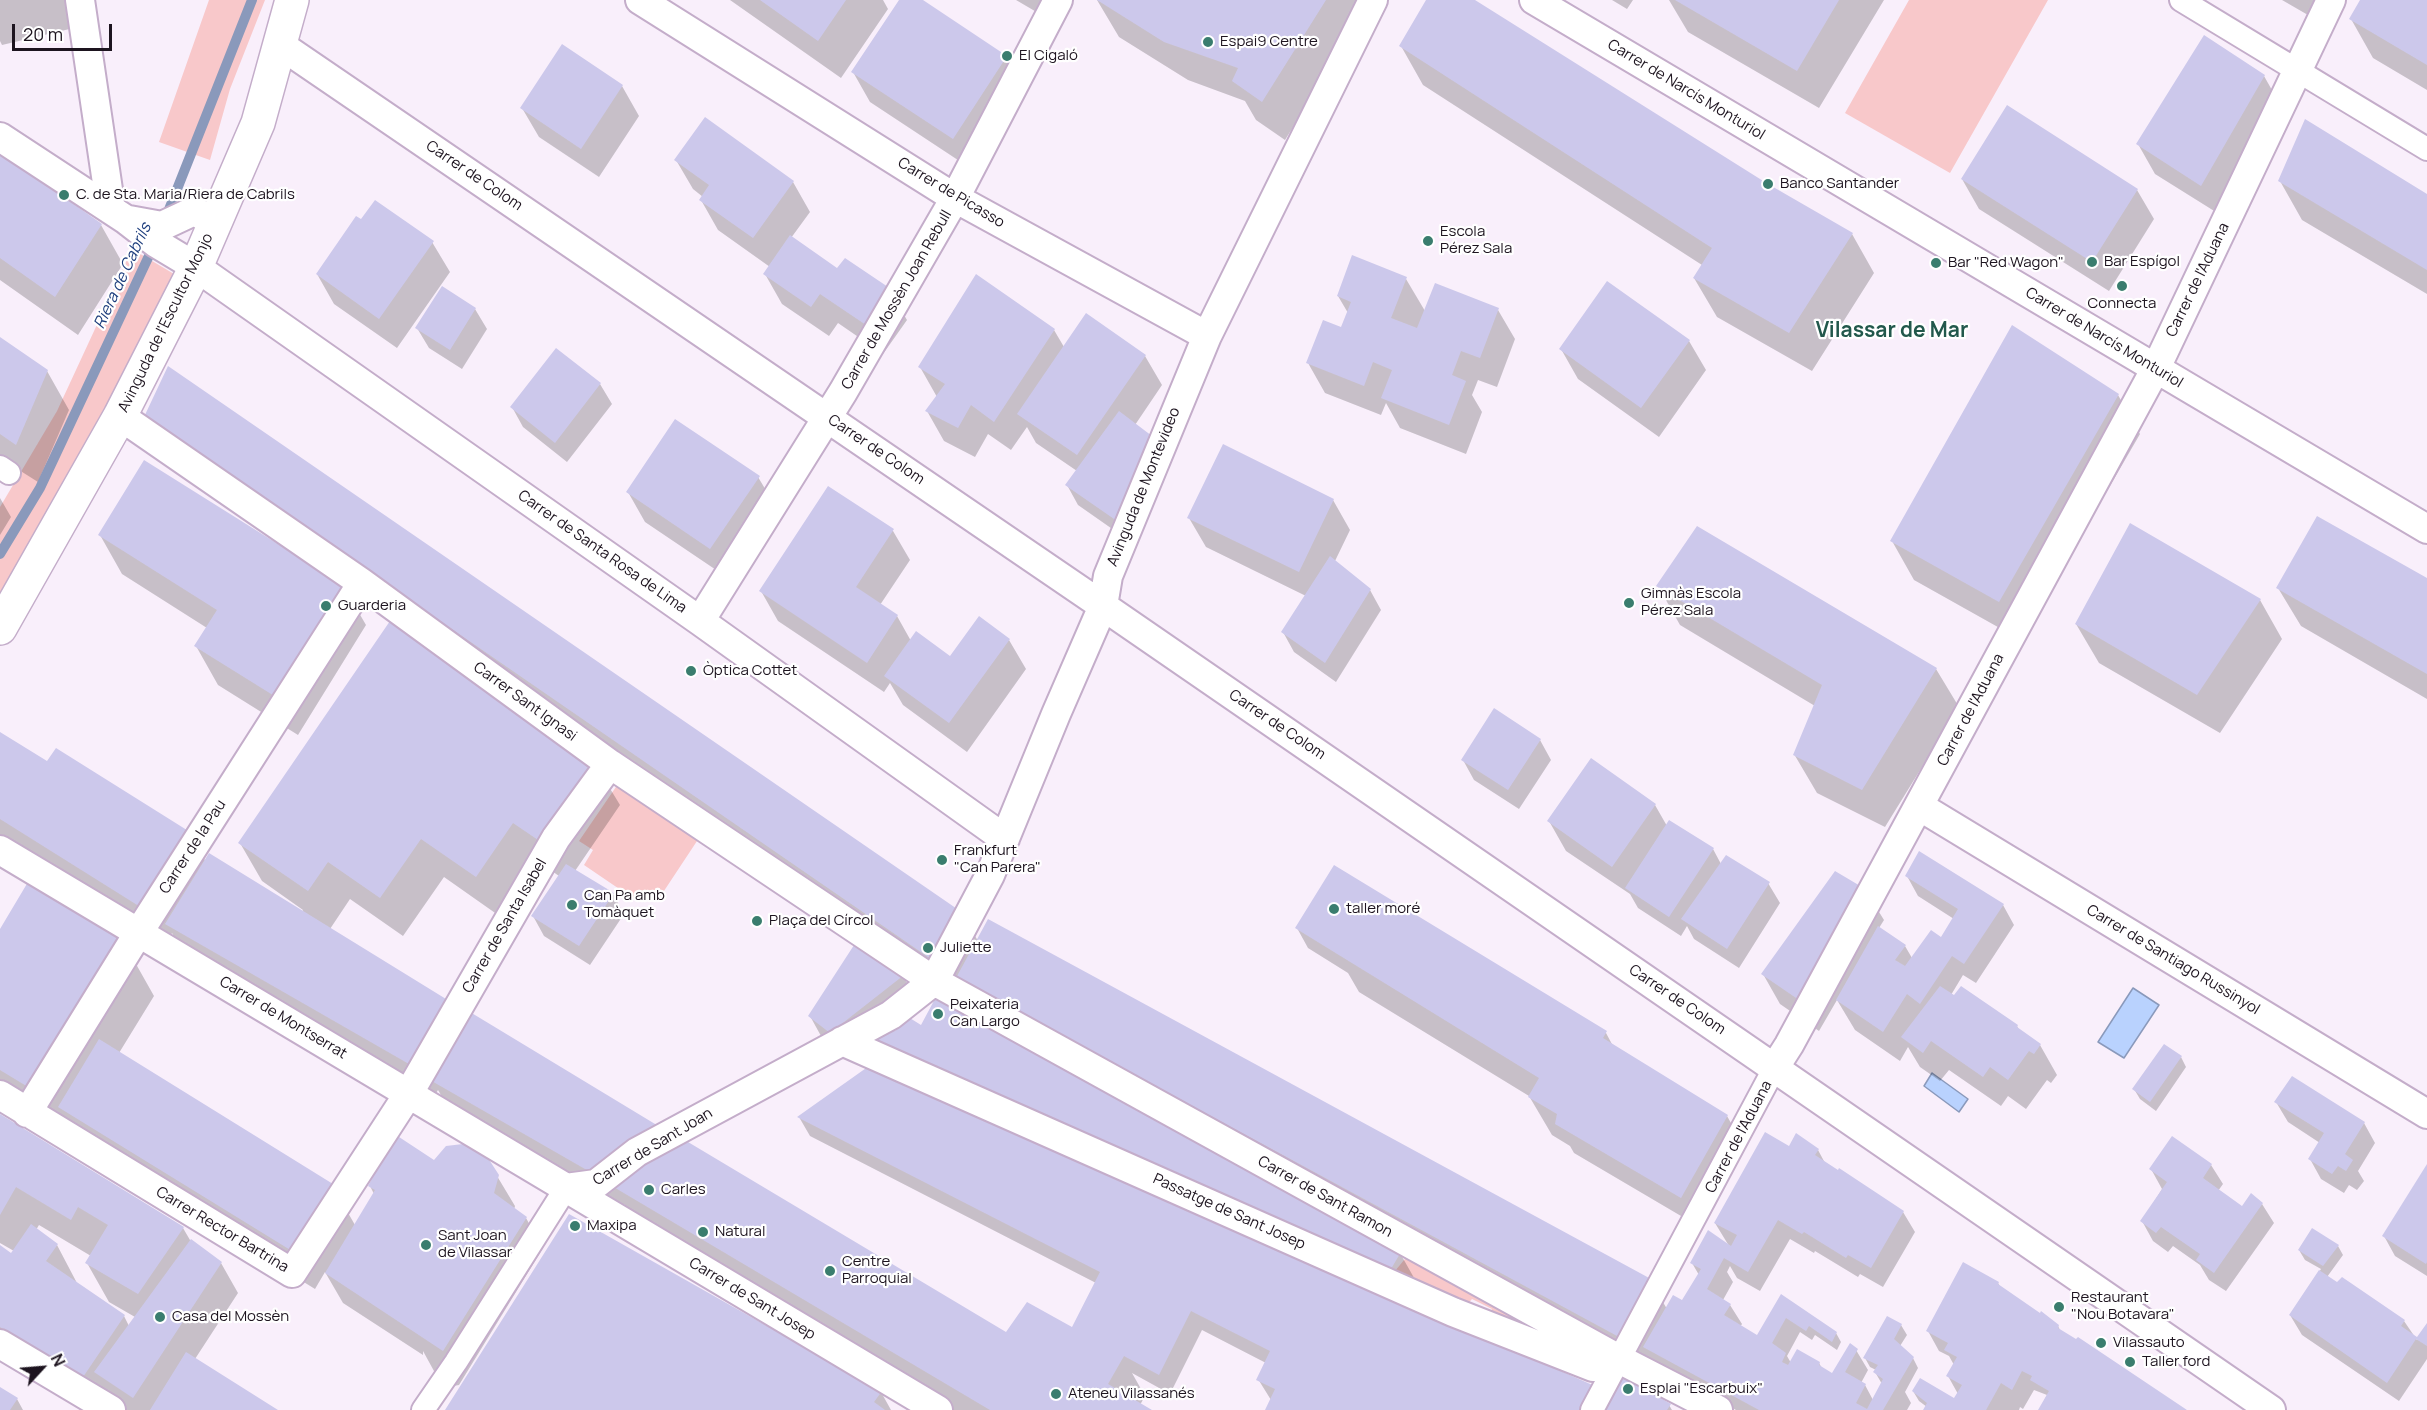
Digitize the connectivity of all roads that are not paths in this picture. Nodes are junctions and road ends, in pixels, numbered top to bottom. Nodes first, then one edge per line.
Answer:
1 (80, 0) edge
2 (292, 0) edge
3 (640, 0) edge
4 (1058, 0) edge
5 (1374, 0) edge
6 (1534, 0) edge
7 (2181, 0) edge
8 (2331, 0) edge
9 (279, 44) junction
10 (2298, 70) junction
11 (0, 137) edge
12 (2427, 149) edge
13 (955, 198) junction
14 (118, 215) junction
15 (215, 222) junction
16 (196, 267) junction
17 (1207, 336) junction
18 (2156, 368) junction
19 (120, 416) junction
20 (827, 417) junction
21 (2427, 529) edge
22 (362, 583) junction
23 (1103, 606) junction
24 (700, 621) junction
25 (0, 628) edge
26 (610, 764) junction
27 (1919, 806) junction
28 (1005, 839) junction
29 (0, 850) edge
30 (139, 932) junction
31 (934, 981) junction
32 (842, 1041) junction
33 (1775, 1067) junction
34 (409, 1093) junction
35 (0, 1095) edge
36 (27, 1113) junction
37 (2427, 1114) edge
38 (566, 1188) junction
39 (0, 1344) edge
40 (1619, 1359) junction
41 (111, 1410) edge
42 (423, 1410) edge
43 (938, 1410) edge
44 (1592, 1410) edge
45 (1718, 1410) edge
46 (2271, 1410) edge

1 - 14 street
2 - 9 street, Avinguda de l'Escultor Monjo
3 - 13 street, Carrer de Picasso
4 - 13 street, Carrer de Mossèn Joan Rebull
5 - 17 street, Avinguda de Montevideo
6 - 18 street, Carrer de Narcís Monturiol
7 - 10 street
8 - 10 street, Carrer de l'Aduana
9 - 15 street, Avinguda de l'Escultor Monjo
9 - 20 street, Carrer de Colom
10 - 12 street
10 - 18 street, Carrer de l'Aduana
11 - 14 street, Carrer de Santa Rosa de Lima
13 - 17 street, Carrer de Picasso
13 - 20 street, Carrer de Mossèn Joan Rebull
14 - 15 street
14 - 16 street, Carrer de Santa Rosa de Lima
15 - 16 street, Avinguda de l'Escultor Monjo
16 - 19 street, Avinguda de l'Escultor Monjo
16 - 24 street, Carrer de Santa Rosa de Lima
17 - 23 street, Avinguda de Montevideo
18 - 21 street, Carrer de Narcís Monturiol
18 - 27 street, Carrer de l'Aduana
19 - 22 street, Carrer Sant Ignasi
19 - 25 street, Avinguda de l'Escultor Monjo
20 - 23 street, Carrer de Colom
20 - 24 street, Carrer de Mossèn Joan Rebull
22 - 26 street, Carrer Sant Ignasi
22 - 30 street, Carrer de la Pau
23 - 28 street, Avinguda de Montevideo
23 - 33 street, Carrer de Colom
24 - 28 street, Carrer de Santa Rosa de Lima
26 - 31 street, Carrer Sant Ignasi
26 - 34 street, Carrer de Santa Isabel
27 - 33 street, Carrer de l'Aduana
27 - 37 street, Carrer de Santiago Russinyol
28 - 31 street, Avinguda de Montevideo
29 - 30 street, Carrer de Montserrat
30 - 34 street, Carrer de Montserrat
30 - 36 street, Carrer de la Pau
31 - 32 street, Carrer de Sant Joan
31 - 40 street, Carrer de Sant Ramon
32 - 38 street, Carrer de Sant Joan
32 - 40 street, Passatge de Sant Josep
33 - 40 street, Carrer de l'Aduana
33 - 46 street, Carrer de Colom
34 - 36 street, Carrer Rector Bartrina
34 - 38 street, Carrer de Montserrat
35 - 36 street, Carrer Rector Bartrina
38 - 42 street
38 - 43 street, Carrer de Sant Josep
39 - 41 street
40 - 44 street, Carrer de l'Aduana
40 - 45 street, Carrer de Sant Ramon

